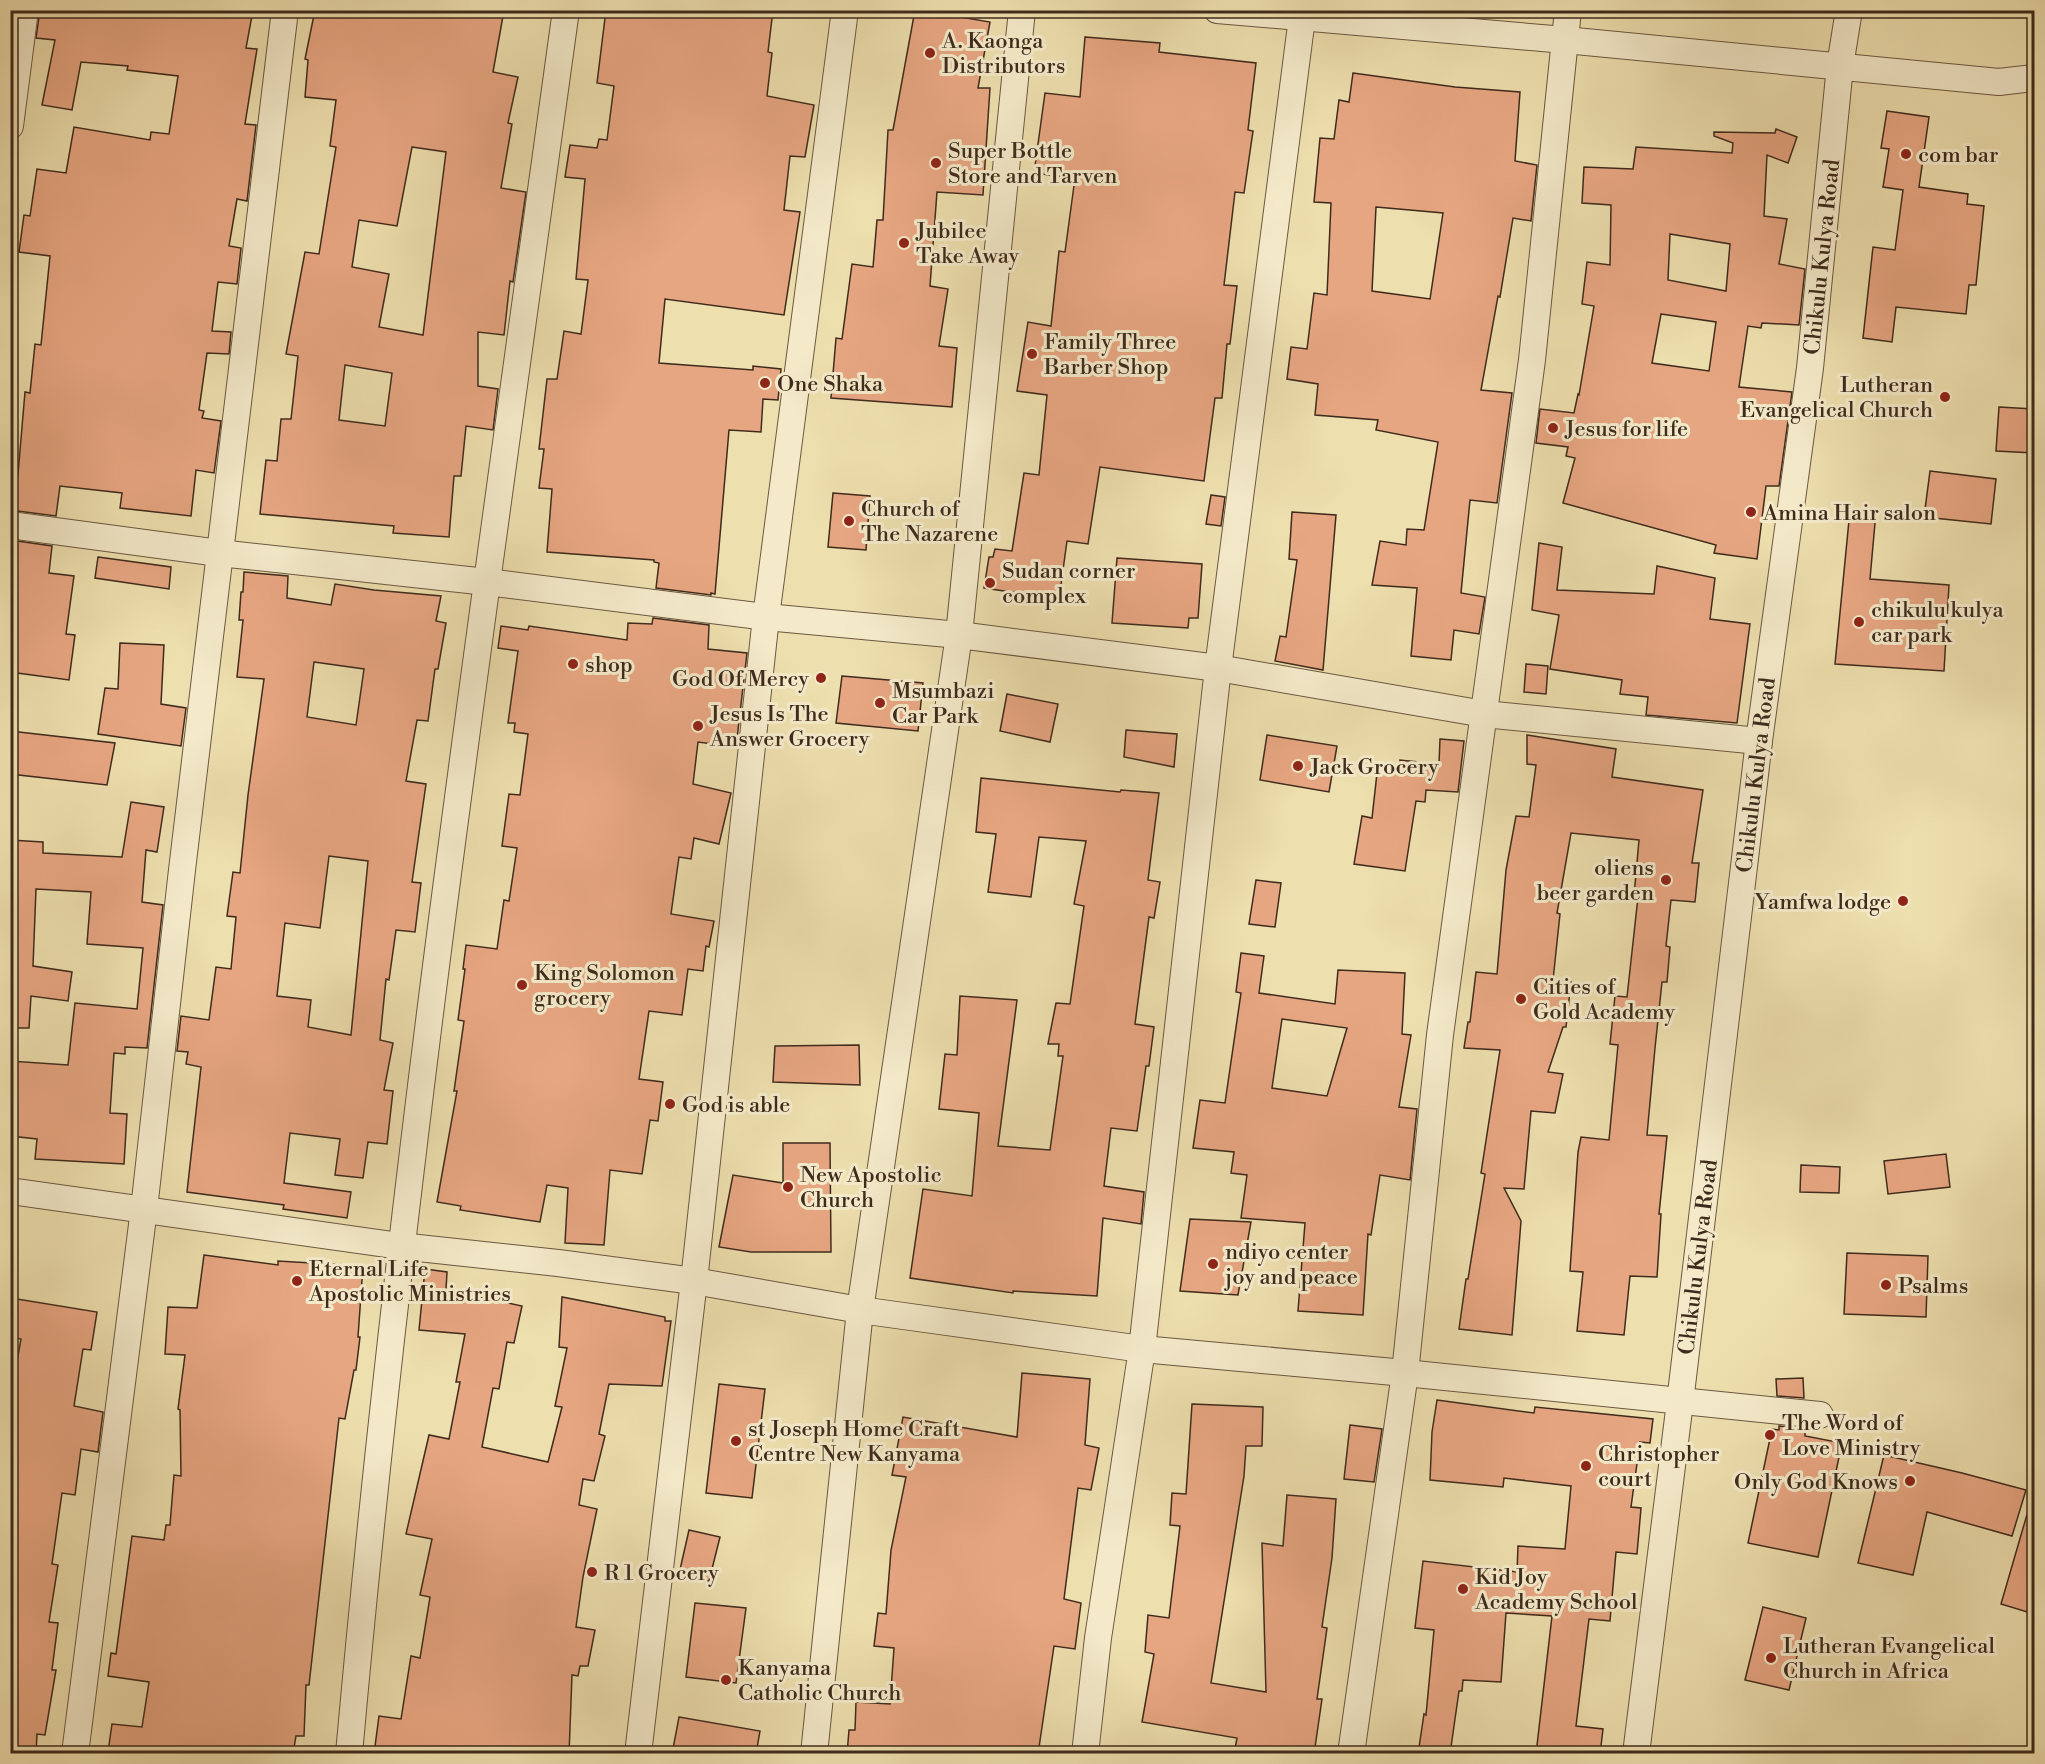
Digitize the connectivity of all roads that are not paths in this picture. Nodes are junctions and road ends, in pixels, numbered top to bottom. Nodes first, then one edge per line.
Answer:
1 (25, 10) edge
2 (285, 10) edge
3 (566, 10) edge
4 (845, 10) edge
5 (1022, 10) edge
6 (1217, 10) edge
7 (1568, 10) edge
8 (1849, 10) edge
9 (1302, 14) edge
10 (1565, 40) junction
11 (1840, 66) junction
12 (2034, 78) edge
13 (10, 126) edge
14 (10, 525) edge
15 (219, 553) junction
16 (487, 582) junction
17 (766, 617) junction
18 (959, 635) junction
19 (1218, 669) junction
20 (1484, 714) junction
21 (1759, 741) junction
22 (10, 1191) edge
23 (144, 1209) junction
24 (400, 1246) junction
25 (694, 1281) junction
26 (860, 1310) junction
27 (1142, 1349) junction
28 (1405, 1373) junction
29 (1680, 1402) junction
30 (1820, 1415) dead end
31 (75, 1754) edge
32 (349, 1754) edge
33 (638, 1754) edge
34 (814, 1754) edge
35 (1085, 1754) edge
36 (1351, 1754) edge
37 (1636, 1754) edge

1 - 13 street
2 - 15 street
3 - 16 street
4 - 17 street
5 - 18 street
6 - 9 street
7 - 10 street
8 - 11 street, Chikulu Kulya Road
9 - 10 street
9 - 19 street
10 - 11 street
10 - 20 street
11 - 12 street
11 - 21 street, Chikulu Kulya Road
14 - 15 street
15 - 16 street
15 - 23 street
16 - 17 street
16 - 24 street
17 - 18 street
17 - 25 street
18 - 19 street
18 - 26 street
19 - 20 street
19 - 27 street
20 - 21 street
20 - 28 street
21 - 29 street, Chikulu Kulya Road
22 - 23 street
23 - 24 street
23 - 31 street
24 - 25 street
24 - 32 street
25 - 26 street
25 - 33 street
26 - 27 street
26 - 34 street
27 - 28 street
27 - 35 street
28 - 29 street
28 - 36 street
29 - 30 street
29 - 37 street, Chikulu Kulya Road

